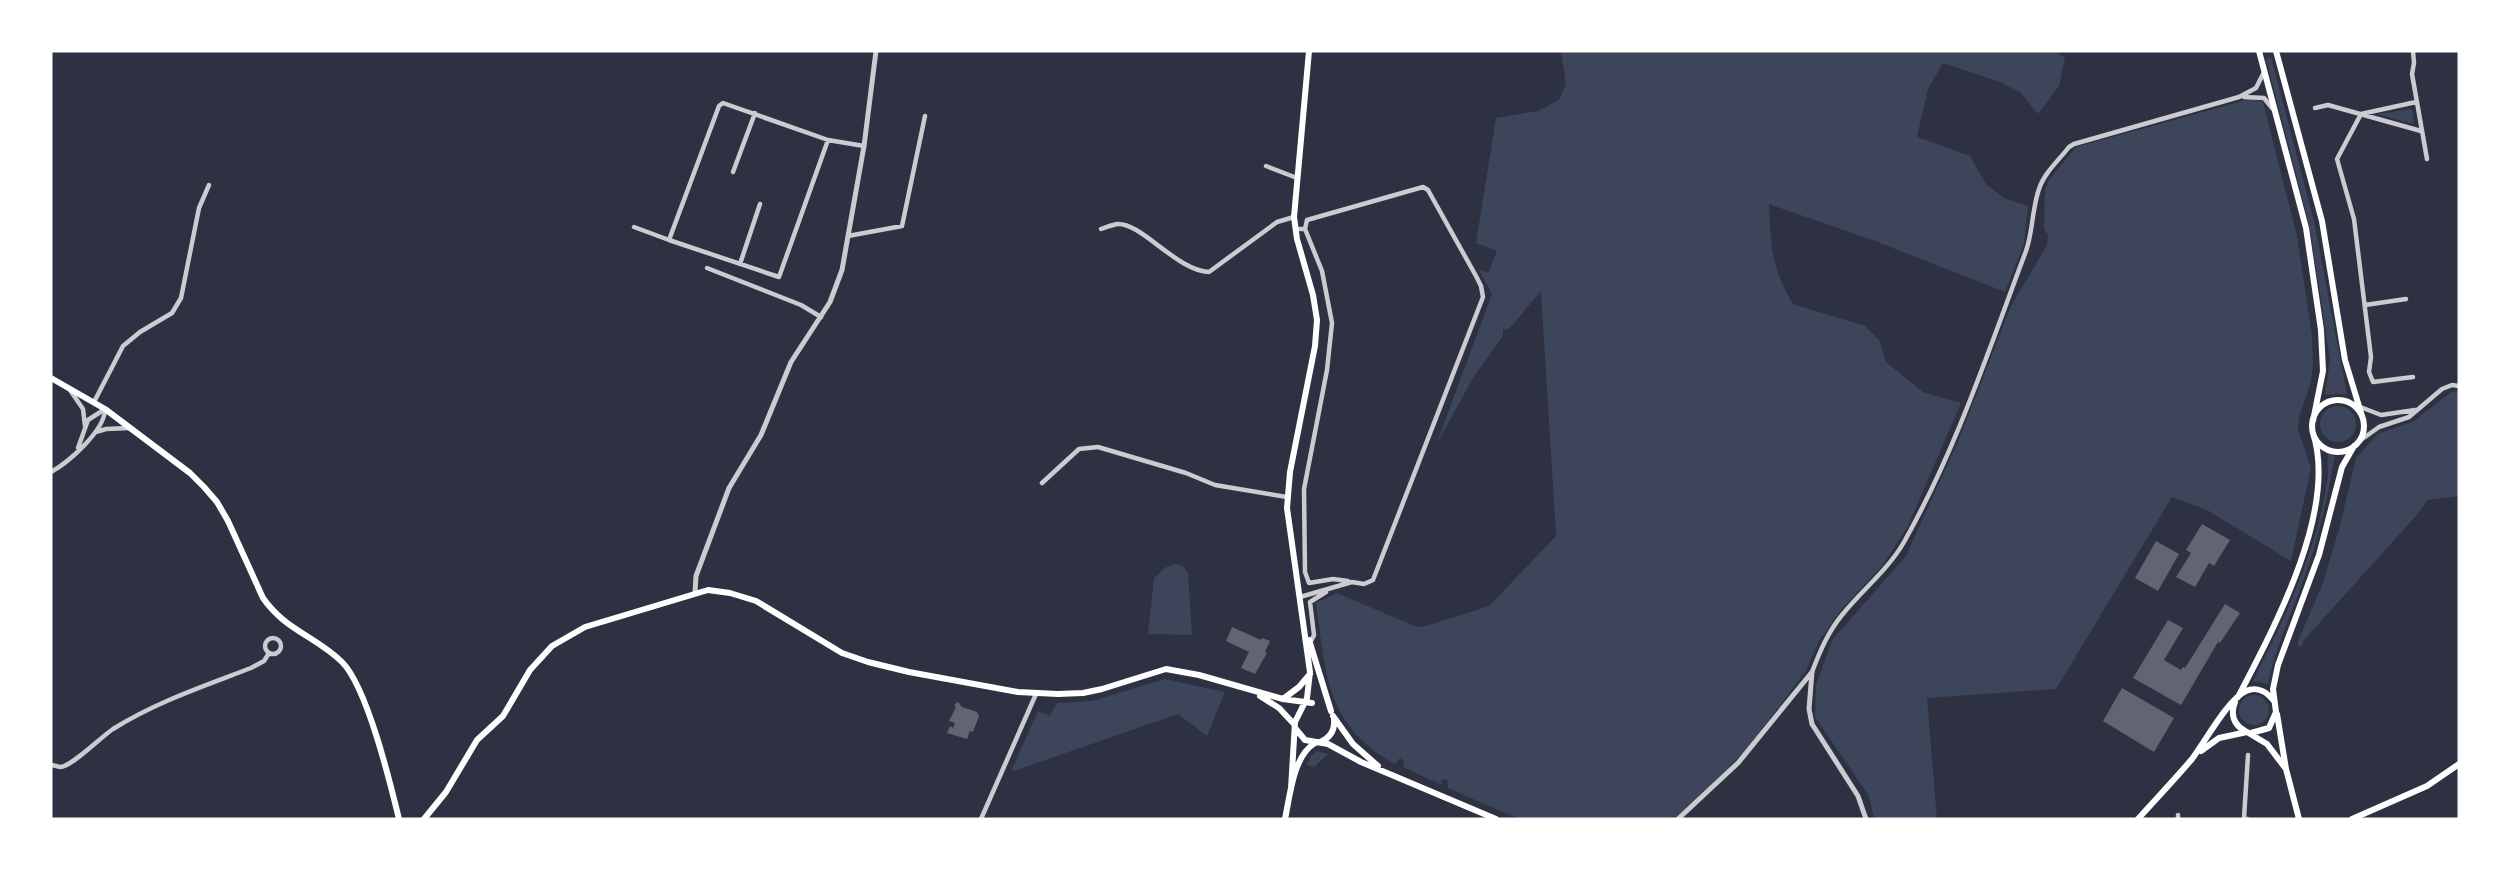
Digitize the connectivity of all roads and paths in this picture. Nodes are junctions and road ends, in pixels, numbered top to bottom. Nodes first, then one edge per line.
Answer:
1 (876, 51) edge
2 (1309, 51) edge
3 (2259, 51) edge
4 (2276, 51) edge
5 (2413, 51) edge
6 (2264, 71) junction
7 (2239, 97) junction
8 (2416, 102) junction
9 (2315, 108) dead end
10 (755, 113) junction
11 (2275, 113) junction
12 (2361, 114) junction
13 (925, 116) dead end
14 (2421, 131) junction
15 (828, 139) junction
16 (864, 146) junction
17 (2427, 159) dead end
18 (1266, 166) dead end
19 (733, 172) dead end
20 (1297, 178) junction
21 (209, 185) dead end
22 (760, 204) dead end
23 (1294, 217) junction
24 (634, 227) dead end
25 (1101, 229) dead end
26 (1295, 229) junction
27 (1305, 229) junction
28 (848, 236) junction
29 (669, 240) junction
30 (740, 264) junction
31 (707, 268) dead end
32 (2406, 299) dead end
33 (2365, 305) junction
34 (821, 317) junction
35 (2413, 377) dead end
36 (51, 378) edge
37 (2459, 384) edge
38 (68, 387) junction
39 (94, 402) junction
40 (2350, 403) junction
41 (2360, 407) junction
42 (104, 409) junction
43 (2416, 410) junction
44 (2362, 416) junction
45 (2313, 421) junction
46 (130, 428) junction
47 (85, 429) junction
48 (95, 432) junction
49 (2313, 433) junction
50 (2356, 444) junction
51 (76, 452) junction
52 (51, 472) edge
53 (1042, 483) dead end
54 (1287, 497) junction
55 (1305, 572) junction
56 (1296, 573) junction
57 (1352, 582) junction
58 (1332, 588) junction
59 (695, 592) junction
60 (1300, 597) junction
61 (1304, 627) junction
62 (1310, 643) junction
63 (269, 653) dead end
64 (1310, 672) junction
65 (1812, 672) junction
66 (1252, 691) junction
67 (1036, 694) junction
68 (2237, 698) junction
69 (1283, 699) junction
70 (2275, 703) junction
71 (1306, 705) junction
72 (2276, 712) junction
73 (1332, 714) junction
74 (1295, 727) junction
75 (2249, 733) junction
76 (1317, 743) junction
77 (2248, 755) dead end
78 (2193, 757) junction
79 (2459, 764) edge
80 (51, 765) edge
81 (1382, 769) junction
82 (2286, 769) junction
83 (1291, 789) junction
84 (399, 819) edge
85 (424, 819) edge
86 (981, 819) edge
87 (1285, 819) edge
88 (1496, 819) edge
89 (1678, 819) edge
90 (1866, 819) edge
91 (2138, 819) edge
92 (2247, 819) edge
93 (2299, 819) edge
94 (2352, 819) edge

1 - 16 street
2 - 20 main road
3 - 6 main road
4 - 41 main road
5 - 8 street
6 - 7 street
6 - 11 main road
7 - 11 street
7 - 65 street
8 - 12 street
8 - 14 street
9 - 12 street
10 - 15 street
10 - 19 street
10 - 29 street
11 - 45 main road
12 - 14 street
12 - 33 street
13 - 28 street
14 - 17 street
15 - 16 street
15 - 30 street
16 - 28 street
18 - 20 street
20 - 23 main road
21 - 39 street
22 - 30 street
23 - 25 street
23 - 26 main road
24 - 29 street
26 - 27 street
26 - 54 main road
27 - 55 street
27 - 57 street
28 - 34 street
29 - 30 street
31 - 34 street
32 - 33 street
33 - 35 street
34 - 59 street
36 - 38 main road
37 - 43 street
38 - 39 main road
38 - 47 street
39 - 42 main road
40 - 41 street
40 - 44 main road
40 - 45 main road
41 - 43 street
41 - 44 main road
42 - 46 main road
42 - 47 street
42 - 48 street
43 - 50 street
44 - 50 main road
45 - 49 main road
46 - 48 street
46 - 84 main road
47 - 51 street
48 - 51 street
49 - 50 main road
49 - 68 main road
50 - 70 main road
51 - 52 street
53 - 54 street
54 - 56 main road
55 - 56 street
55 - 57 street
56 - 60 main road
57 - 58 street
58 - 60 street
58 - 62 street
59 - 67 main road
59 - 85 main road
60 - 61 main road
61 - 62 main road
61 - 64 main road
62 - 73 main road
63 - 80 street
64 - 69 main road
64 - 71 main road
65 - 89 street
65 - 90 street
66 - 67 main road
66 - 69 main road
66 - 74 main road
67 - 86 street
68 - 70 main road
68 - 75 main road
68 - 78 main road
69 - 71 main road
70 - 72 main road
71 - 73 main road
71 - 74 main road
72 - 75 main road
72 - 82 main road
73 - 76 main road
73 - 81 main road
74 - 76 main road
74 - 83 main road
75 - 78 main road
75 - 82 main road
76 - 81 main road
76 - 83 main road
77 - 92 street
78 - 91 main road
79 - 94 main road
81 - 88 main road
82 - 93 main road
83 - 87 main road

